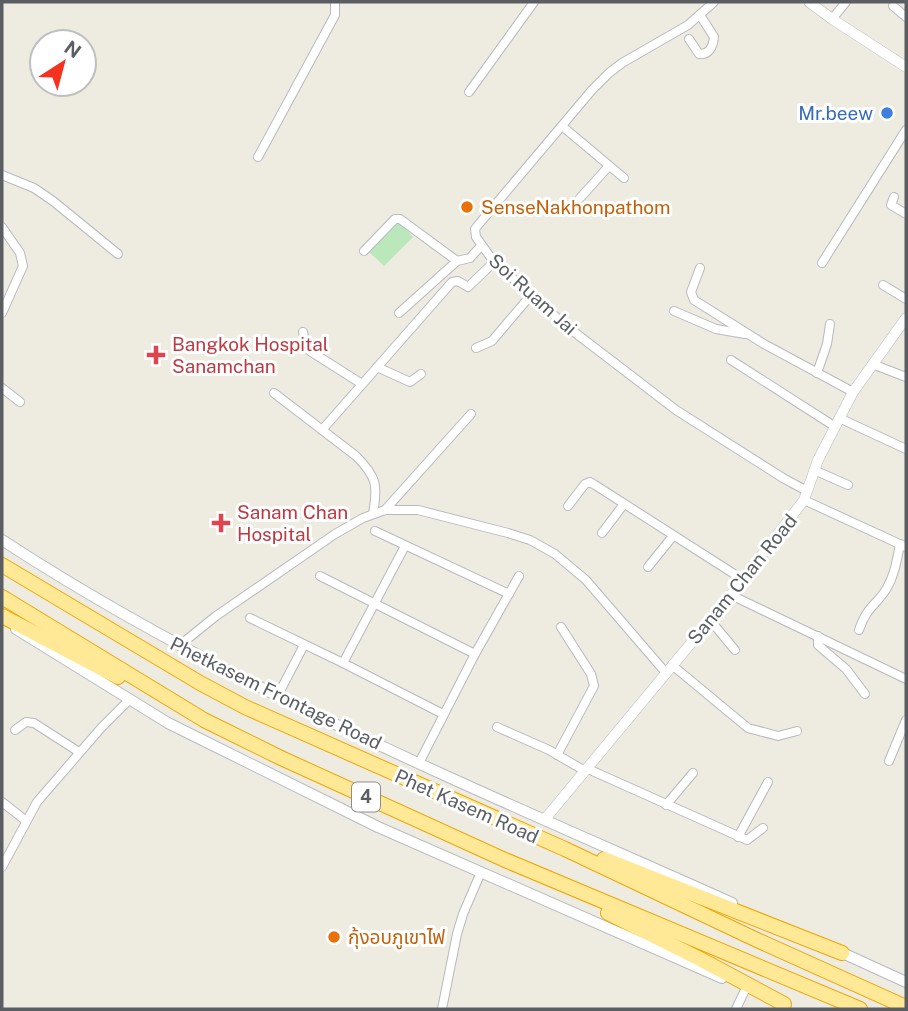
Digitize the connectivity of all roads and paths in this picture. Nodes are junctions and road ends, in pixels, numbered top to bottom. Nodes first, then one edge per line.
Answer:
1 (335, 2) edge
2 (534, 2) edge
3 (714, 2) edge
4 (809, 2) edge
5 (846, 2) edge
6 (824, 6) edge
7 (892, 6) dead end
8 (700, 15) junction
9 (906, 18) edge
10 (832, 19) junction
11 (689, 39) dead end
12 (906, 67) edge
13 (469, 92) dead end
14 (562, 126) junction
15 (906, 130) edge
16 (258, 157) dead end
17 (609, 166) junction
18 (2, 175) edge
19 (624, 178) dead end
20 (894, 197) dead end
21 (580, 198) dead end
22 (906, 214) edge
23 (2, 227) edge
24 (481, 246) junction
25 (364, 251) dead end
26 (118, 254) dead end
27 (457, 261) junction
28 (494, 262) junction
29 (822, 263) dead end
30 (700, 268) dead end
31 (883, 285) dead end
32 (531, 295) junction
33 (906, 299) edge
34 (674, 311) dead end
35 (2, 313) edge
36 (399, 313) dead end
37 (906, 318) edge
38 (830, 324) dead end
39 (303, 332) dead end
40 (748, 334) junction
41 (476, 348) dead end
42 (731, 360) dead end
43 (872, 364) junction
44 (377, 367) junction
45 (817, 373) junction
46 (421, 374) dead end
47 (906, 377) edge
48 (362, 384) junction
49 (2, 388) edge
50 (853, 392) junction
51 (274, 393) dead end
52 (20, 402) dead end
53 (471, 414) dead end
54 (837, 422) junction
55 (321, 430) junction
56 (906, 449) edge
57 (814, 470) junction
58 (848, 485) dead end
59 (805, 496) junction
60 (624, 503) junction
61 (568, 506) dead end
62 (386, 510) junction
63 (373, 514) junction
64 (376, 531) dead end
65 (602, 533) dead end
66 (673, 536) junction
67 (2, 540) edge
68 (405, 546) junction
69 (903, 546) edge
70 (2, 565) edge
71 (648, 567) dead end
72 (320, 576) dead end
73 (519, 576) dead end
74 (742, 579) junction
75 (509, 594) junction
76 (731, 595) junction
77 (2, 597) edge
78 (374, 601) junction
79 (2, 618) edge
80 (250, 618) dead end
81 (710, 620) junction
82 (561, 627) dead end
83 (859, 630) dead end
84 (818, 636) junction
85 (180, 645) junction
86 (304, 645) junction
87 (735, 649) dead end
88 (475, 654) junction
89 (343, 663) junction
90 (669, 669) junction
91 (906, 678) edge
92 (865, 694) dead end
93 (278, 695) junction
94 (129, 700) junction
95 (443, 714) junction
96 (204, 720) junction
97 (906, 720) edge
98 (497, 727) dead end
99 (15, 730) dead end
100 (797, 731) dead end
101 (79, 752) junction
102 (557, 755) junction
103 (890, 761) dead end
104 (419, 763) junction
105 (587, 770) junction
106 (694, 773) dead end
107 (768, 782) dead end
108 (2, 802) edge
109 (666, 805) junction
110 (545, 819) junction
111 (25, 820) junction
112 (517, 827) junction
113 (763, 828) dead end
114 (738, 837) junction
115 (2, 867) edge
116 (530, 871) junction
117 (481, 872) junction
118 (842, 953) junction
119 (906, 982) edge
120 (746, 988) junction
121 (790, 1007) edge
122 (906, 1007) edge
123 (442, 1009) edge
124 (736, 1009) edge
125 (860, 1009) edge

1 - 16 street
2 - 13 street
3 - 8 street, Soi Ruam Jai
4 - 6 street
5 - 10 street
6 - 10 street
7 - 9 street
8 - 11 street
8 - 14 street, Soi Ruam Jai
10 - 12 street
14 - 17 street
14 - 24 street, Soi Ruam Jai
15 - 29 street
17 - 19 street
17 - 21 street
18 - 26 street
20 - 22 street
23 - 35 street
24 - 27 street
24 - 28 street, Soi Ruam Jai
25 - 27 street
27 - 36 street
28 - 32 street, Soi Ruam Jai
28 - 44 street
30 - 40 street
31 - 33 street
32 - 41 street
32 - 59 street, Soi Ruam Jai
34 - 40 street
37 - 43 street, Sanam Chan Road
38 - 45 street
39 - 48 street
40 - 45 street
42 - 54 street
43 - 47 street
43 - 50 street, Sanam Chan Road
44 - 46 street
44 - 48 street
45 - 50 street
48 - 55 street
49 - 52 street
50 - 54 street, Sanam Chan Road
51 - 55 street
53 - 62 street
54 - 56 street
54 - 57 street, Sanam Chan Road
55 - 63 street
57 - 58 street
57 - 59 street, Sanam Chan Road
59 - 69 street, Soi Ruam Jai
59 - 74 street, Sanam Chan Road
60 - 61 street
60 - 65 street
60 - 66 street
62 - 63 street
62 - 90 street
63 - 85 street
64 - 68 street
66 - 71 street
66 - 74 street
67 - 85 main road, Phetkasem Frontage Road
68 - 75 street
68 - 78 street
69 - 83 street
70 - 112 highway, Phet Kasem Road / 4
72 - 78 street
73 - 75 street
74 - 76 street, Sanam Chan Road
75 - 88 street
76 - 81 street, Sanam Chan Road
76 - 84 street
77 - 96 highway, Phet Kasem Road / 4
78 - 88 street
78 - 89 street
79 - 94 main road, 4
79 - 96 highway
80 - 86 street
81 - 87 street
81 - 90 street, Sanam Chan Road
82 - 102 street
84 - 91 street
84 - 92 street
85 - 93 main road, Phetkasem Frontage Road
86 - 89 street
86 - 93 street
88 - 95 street
89 - 95 street
90 - 100 street
90 - 105 street, Sanam Chan Road
93 - 104 main road, Phetkasem Frontage Road
94 - 101 street
94 - 117 main road, 4
95 - 104 street
96 - 116 highway, Phet Kasem Road / 4
97 - 103 street
98 - 102 street
99 - 101 street
101 - 111 street
102 - 105 street
104 - 110 main road, Phetkasem Frontage Road
105 - 109 street
105 - 110 street, Sanam Chan Road
106 - 109 street
107 - 114 street
108 - 111 street
109 - 114 street
110 - 118 main road, Phetkasem Frontage Road
111 - 115 street
112 - 118 highway
112 - 122 highway, Phet Kasem Road / 4
113 - 114 street
116 - 121 highway
116 - 125 highway, Phet Kasem Road / 4
117 - 120 main road, 4
117 - 123 street
118 - 119 main road, Phetkasem Frontage Road
120 - 121 main road, 4
120 - 124 street

